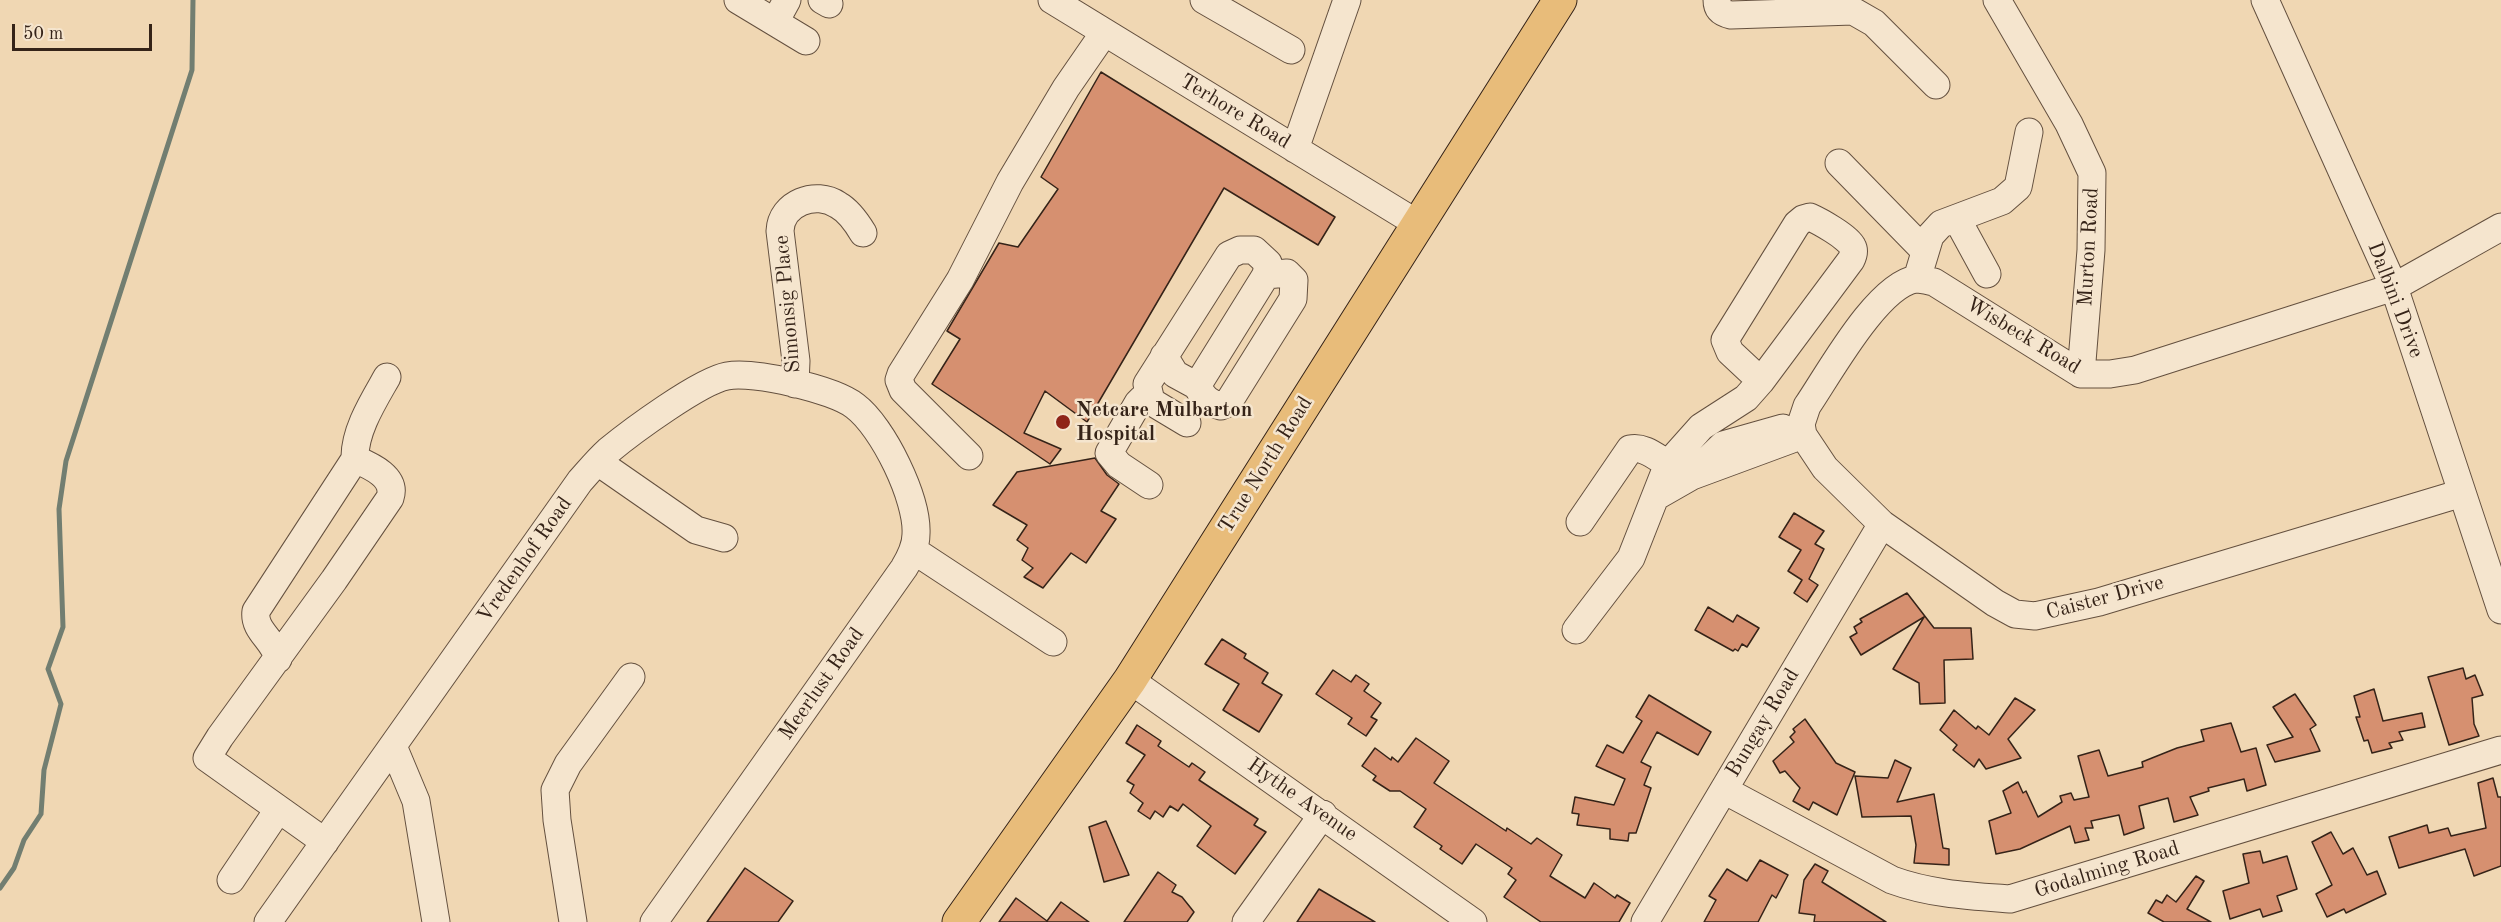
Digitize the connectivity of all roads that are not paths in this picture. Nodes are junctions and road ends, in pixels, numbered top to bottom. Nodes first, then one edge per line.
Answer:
1 (738, 0) edge
2 (1052, 0) edge
3 (1204, 0) edge
4 (1347, 0) edge
5 (1560, 0) edge
6 (1717, 0) edge
7 (1997, 0) edge
8 (2265, 0) edge
9 (781, 11) edge
10 (1104, 33) junction
11 (806, 41) dead end
12 (1291, 50) dead end
13 (1936, 85) dead end
14 (2029, 132) dead end
15 (1295, 149) junction
16 (1839, 163) dead end
17 (1957, 219) junction
18 (1418, 224) junction
19 (2501, 227) edge
20 (864, 233) dead end
21 (1924, 250) junction
22 (1987, 274) dead end
23 (1266, 275) junction
24 (1917, 279) junction
25 (2394, 287) junction
26 (1164, 356) junction
27 (2081, 374) junction
28 (387, 377) dead end
29 (1761, 381) junction
30 (795, 384) junction
31 (1197, 386) junction
32 (900, 387) junction
33 (1151, 401) junction
34 (869, 421) junction
35 (1187, 423) dead end
36 (1802, 430) junction
37 (969, 456) dead end
38 (355, 459) junction
39 (598, 462) junction
40 (1668, 464) junction
41 (1149, 485) dead end
42 (2462, 493) junction
43 (1657, 496) junction
44 (1580, 522) dead end
45 (1882, 524) junction
46 (724, 538) dead end
47 (913, 550) junction
48 (2501, 610) edge
49 (1576, 630) dead end
50 (1053, 642) dead end
51 (278, 659) junction
52 (631, 677) dead end
53 (1130, 680) junction
54 (393, 746) junction
55 (2501, 750) edge
56 (1724, 790) junction
57 (278, 810) junction
58 (1323, 814) junction
59 (325, 842) junction
60 (231, 880) dead end
61 (2013, 911) edge
62 (268, 922) edge
63 (436, 922) edge
64 (573, 922) edge
65 (654, 922) edge
66 (959, 922) edge
67 (1246, 922) edge
68 (1473, 922) edge
69 (1645, 922) edge

1 - 9 street
2 - 10 street, Terhore Road
3 - 12 street
4 - 15 street
5 - 18 main road, True North Road
6 - 13 street
7 - 27 street, Murton Road
8 - 25 street, Dalbini Drive
9 - 11 street
10 - 15 street, Terhore Road
10 - 32 street
14 - 17 street
15 - 18 street, Terhore Road
16 - 21 street
17 - 21 street
17 - 22 street
18 - 53 main road, True North Road
19 - 25 street, Wisbeck Road
20 - 30 street, Simonsig Place
21 - 24 street
23 - 26 street
23 - 31 street
23 - 31 street
24 - 27 street, Wisbeck Road
24 - 36 street
25 - 27 street, Wisbeck Road
25 - 42 street, Dalbini Drive
26 - 31 street
26 - 33 street
28 - 38 street
29 - 29 street
29 - 40 street
30 - 34 street, Vredenhof Road
30 - 39 street, Vredenhof Road
32 - 34 street
32 - 37 street
33 - 35 street
33 - 41 street
34 - 47 street, Meerlust Road
36 - 43 street
36 - 45 street, Caister Drive
38 - 51 street
38 - 51 street
39 - 46 street
39 - 54 street, Vredenhof Road
40 - 43 street
40 - 44 street
42 - 45 street, Caister Drive
42 - 48 street, Dalbini Drive
43 - 49 street
45 - 56 street, Bungay Road
47 - 50 street
47 - 65 street, Meerlust Road
51 - 57 street
52 - 64 street
53 - 58 street, Hythe Avenue
53 - 66 main road, True North Road
54 - 59 street, Vredenhof Road
54 - 63 street
55 - 61 street, Godalming Road
56 - 61 street, Godalming Road
56 - 69 street, Bungay Road
57 - 59 street
57 - 60 street
58 - 67 street
58 - 68 street, Hythe Avenue
59 - 62 street, Vredenhof Road

